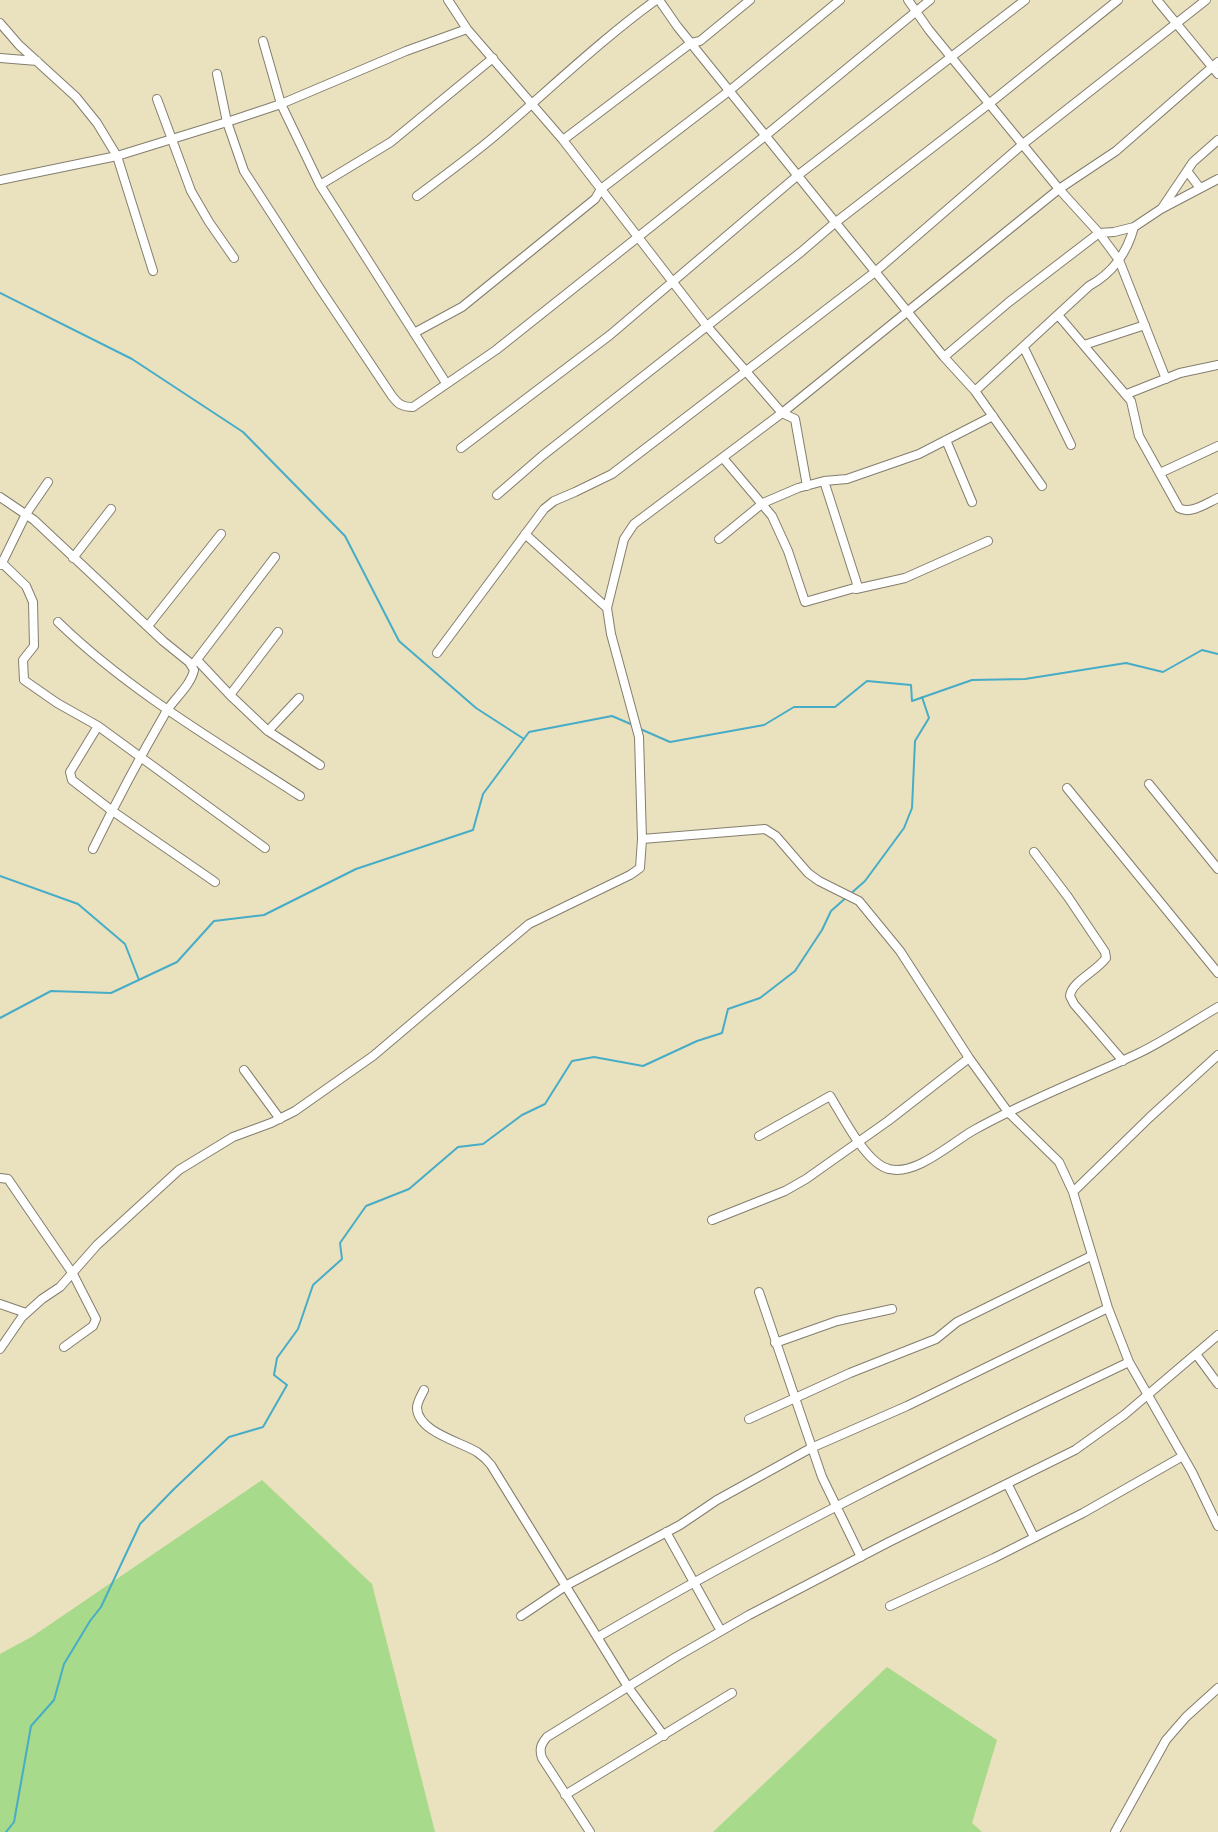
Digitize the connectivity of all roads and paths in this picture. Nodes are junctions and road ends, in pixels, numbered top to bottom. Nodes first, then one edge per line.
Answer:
1 (448, 0) edge
2 (658, 0) edge
3 (750, 0) edge
4 (840, 0) edge
5 (908, 0) edge
6 (930, 0) edge
7 (1025, 0) edge
8 (1118, 0) edge
9 (1157, 0) edge
10 (1206, 0) edge
11 (916, 11) junction
12 (0, 22) edge
13 (1176, 25) junction
14 (467, 29) junction
15 (263, 41) dead end
16 (691, 43) junction
17 (952, 57) junction
18 (0, 58) edge
19 (493, 58) junction
20 (36, 61) junction
21 (1216, 68) edge
22 (217, 74) dead end
23 (729, 91) junction
24 (157, 99) dead end
25 (531, 103) junction
26 (990, 103) junction
27 (281, 104) junction
28 (227, 122) junction
29 (765, 136) junction
30 (173, 139) junction
31 (563, 140) junction
32 (1218, 140) edge
33 (1023, 144) junction
34 (117, 156) junction
35 (1187, 171) junction
36 (797, 176) junction
37 (1218, 179) edge
38 (0, 180) edge
39 (320, 185) junction
40 (1200, 188) junction
41 (601, 189) junction
42 (1059, 189) junction
43 (417, 196) dead end
44 (1161, 209) junction
45 (836, 222) junction
46 (1134, 227) junction
47 (1099, 233) junction
48 (638, 236) junction
49 (234, 258) dead end
50 (1119, 260) junction
51 (153, 271) dead end
52 (875, 272) junction
53 (673, 282) junction
54 (908, 313) junction
55 (1058, 315) junction
56 (706, 325) junction
57 (1145, 325) junction
58 (414, 333) junction
59 (1084, 345) junction
60 (1023, 348) junction
61 (944, 357) junction
62 (1218, 365) edge
63 (745, 372) junction
64 (1166, 379) junction
65 (446, 383) junction
66 (975, 392) junction
67 (1127, 394) junction
68 (782, 413) junction
69 (993, 416) junction
70 (946, 440) junction
71 (1071, 445) dead end
72 (1218, 446) edge
73 (461, 448) dead end
74 (723, 458) junction
75 (1160, 473) junction
76 (824, 481) junction
77 (48, 482) dead end
78 (807, 486) junction
79 (1042, 486) dead end
80 (497, 495) dead end
81 (0, 497) edge
82 (1218, 498) edge
83 (972, 502) dead end
84 (763, 503) junction
85 (111, 509) dead end
86 (26, 514) junction
87 (221, 534) dead end
88 (525, 534) junction
89 (719, 539) dead end
90 (988, 541) dead end
91 (275, 557) dead end
92 (73, 558) junction
93 (1, 565) edge
94 (856, 589) junction
95 (607, 608) junction
96 (58, 622) dead end
97 (148, 626) junction
98 (278, 632) dead end
99 (436, 652) dead end
100 (195, 663) junction
101 (230, 695) junction
102 (299, 698) dead end
103 (168, 710) junction
104 (98, 726) junction
105 (268, 731) junction
106 (140, 759) junction
107 (320, 765) dead end
108 (1149, 784) dead end
109 (1067, 788) dead end
110 (300, 796) dead end
111 (111, 810) junction
112 (642, 839) junction
113 (265, 848) dead end
114 (93, 849) dead end
115 (1034, 852) dead end
116 (1218, 869) edge
117 (215, 882) dead end
118 (1218, 973) edge
119 (1218, 1007) edge
120 (1218, 1055) edge
121 (969, 1058) junction
122 (1123, 1060) junction
123 (244, 1070) dead end
124 (1008, 1112) junction
125 (280, 1119) junction
126 (759, 1136) dead end
127 (859, 1142) junction
128 (0, 1178) edge
129 (1073, 1192) junction
130 (712, 1220) dead end
131 (1091, 1256) junction
132 (73, 1274) junction
133 (759, 1292) dead end
134 (0, 1304) edge
135 (1108, 1308) junction
136 (892, 1309) dead end
137 (26, 1313) junction
138 (1218, 1335) edge
139 (775, 1343) junction
140 (64, 1347) dead end
141 (0, 1349) edge
142 (1196, 1354) junction
143 (1129, 1362) junction
144 (1218, 1384) edge
145 (424, 1390) dead end
146 (1147, 1396) junction
147 (795, 1398) junction
148 (749, 1419) dead end
149 (811, 1448) junction
150 (1183, 1456) junction
151 (1008, 1485) junction
152 (836, 1506) junction
153 (1218, 1526) edge
154 (666, 1532) junction
155 (1034, 1537) junction
156 (861, 1557) junction
157 (694, 1582) junction
158 (567, 1585) junction
159 (890, 1606) dead end
160 (521, 1616) dead end
161 (720, 1631) junction
162 (598, 1637) junction
163 (628, 1687) junction
164 (1218, 1688) edge
165 (732, 1693) dead end
166 (664, 1736) junction
167 (565, 1795) junction
168 (590, 1832) edge
169 (1115, 1832) edge

1 - 14 street
2 - 16 street
2 - 25 street
3 - 16 street
4 - 23 street
5 - 11 street
6 - 11 street
7 - 17 street
8 - 26 street
9 - 13 street
10 - 13 street
11 - 17 street
11 - 29 street
12 - 20 street
13 - 21 street
13 - 33 street
14 - 19 street
14 - 27 street
15 - 27 street
16 - 23 street
16 - 31 street
17 - 26 street
17 - 36 street
18 - 20 street
19 - 25 street
19 - 39 street
20 - 34 street
21 - 42 street
22 - 28 street
23 - 29 street
23 - 41 street
24 - 30 street
25 - 31 street
25 - 43 street
26 - 33 street
26 - 45 street
27 - 28 street
27 - 39 street
28 - 30 street
28 - 65 street
29 - 36 street
29 - 48 street
30 - 34 street
30 - 49 street
31 - 41 street
32 - 35 street
33 - 42 street
33 - 52 street
34 - 38 street
34 - 51 street
35 - 40 street
35 - 44 street
36 - 45 street
36 - 53 street
37 - 40 street
39 - 58 street
40 - 44 street
41 - 48 street
41 - 58 street
42 - 47 street
42 - 54 street
44 - 46 street
45 - 52 street
45 - 56 street
46 - 47 street
46 - 50 street
47 - 50 street
47 - 61 street
48 - 53 street
48 - 65 street
50 - 55 street
50 - 57 street
52 - 54 street
52 - 63 street
53 - 56 street
53 - 73 street
54 - 61 street
54 - 68 street
55 - 59 street
55 - 60 street
56 - 63 street
56 - 80 street
57 - 59 street
57 - 64 street
58 - 65 street
59 - 67 street
60 - 66 street
60 - 71 street
61 - 66 street
62 - 64 street
63 - 68 street
63 - 88 street
64 - 67 street
66 - 69 street
67 - 75 street
68 - 74 street
68 - 78 street
69 - 70 street
69 - 79 street
70 - 76 street
70 - 83 street
72 - 75 street
74 - 84 street
74 - 95 street
75 - 82 street
76 - 78 street
76 - 94 street
77 - 86 street
78 - 84 street
81 - 86 street
84 - 89 street
84 - 94 street
85 - 92 street
86 - 92 street
86 - 93 street
87 - 97 street
88 - 95 street
88 - 99 street
90 - 94 street
91 - 100 street
92 - 97 street
93 - 104 street
95 - 112 street
96 - 103 street
97 - 100 street
98 - 101 street
100 - 101 street
100 - 103 street
101 - 105 street
102 - 105 street
103 - 106 street
103 - 110 street
104 - 106 street
104 - 111 street
105 - 107 street
106 - 111 street
106 - 113 street
108 - 116 street
109 - 118 street
111 - 114 street
111 - 117 street
112 - 121 street
112 - 125 street
115 - 122 street
119 - 122 street
120 - 129 street
121 - 124 street
121 - 127 street
122 - 124 street
123 - 125 street
124 - 127 street
124 - 129 street
125 - 132 street
126 - 127 street
127 - 130 street
128 - 132 street
129 - 131 street
131 - 135 street
131 - 147 street
132 - 137 street
132 - 140 street
133 - 139 street
134 - 137 street
135 - 143 street
135 - 149 street
136 - 139 street
137 - 141 street
138 - 142 street
139 - 147 street
142 - 144 street
142 - 146 street
143 - 146 street
143 - 152 street
145 - 158 street
146 - 150 street
146 - 151 street
147 - 148 street
147 - 149 street
149 - 152 street
149 - 154 street
150 - 153 street
150 - 155 street
151 - 155 street
151 - 156 street
152 - 156 street
152 - 157 street
154 - 157 street
154 - 158 street
155 - 159 street
156 - 161 street
157 - 161 street
157 - 162 street
158 - 160 street
158 - 162 street
161 - 163 street
162 - 163 street
163 - 166 street
163 - 167 street
164 - 169 street
165 - 166 street
166 - 167 street
167 - 168 street

